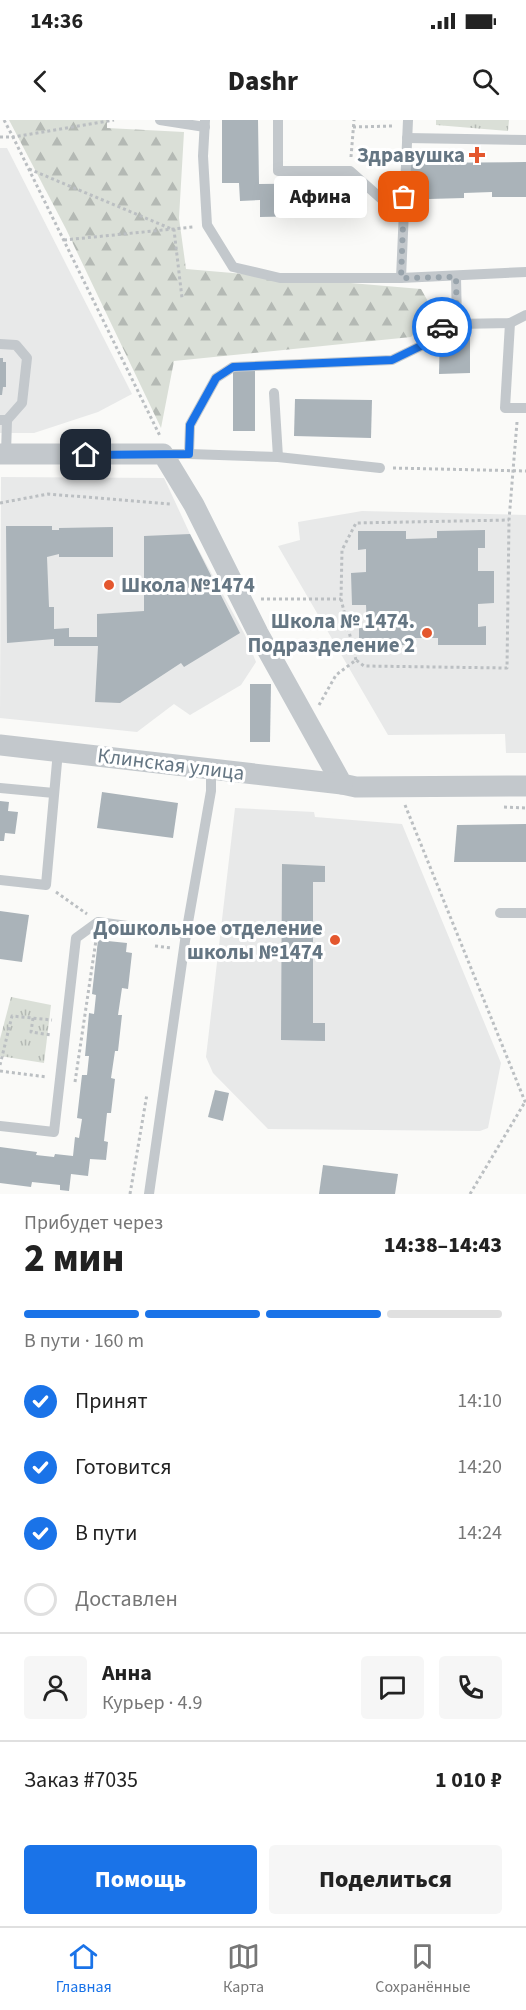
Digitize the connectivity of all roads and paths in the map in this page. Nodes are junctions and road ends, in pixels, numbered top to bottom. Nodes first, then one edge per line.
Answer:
1 (4, 120) edge
2 (114, 120) edge
3 (160, 120) edge
4 (278, 120) edge
5 (354, 120) edge
6 (205, 123) edge
7 (408, 123) edge
8 (353, 127) junction
9 (0, 137) edge
10 (13, 137) junction
11 (407, 138) junction
12 (526, 140) edge
13 (29, 168) junction
14 (350, 171) junction
15 (403, 218) junction
16 (207, 225) junction
17 (174, 231) junction
18 (64, 240) junction
19 (526, 272) edge
20 (456, 277) junction
21 (401, 278) junction
22 (182, 298) dead end
23 (526, 315) edge
24 (510, 323) junction
25 (457, 324) junction
26 (0, 344) edge
27 (274, 393) dead end
28 (522, 408) edge
29 (3, 420) edge
30 (164, 449) junction
31 (3, 454) edge
32 (189, 454) junction
33 (278, 457) junction
34 (380, 468) joint
35 (514, 471) junction
36 (526, 471) edge
37 (0, 503) edge
38 (194, 505) junction
39 (509, 520) junction
40 (340, 598) junction
41 (251, 599) dead end
42 (356, 660) junction
43 (310, 726) junction
44 (0, 745) edge
45 (58, 752) junction
46 (211, 769) junction
47 (342, 784) junction
48 (526, 786) edge
49 (0, 788) edge
50 (54, 793) junction
51 (404, 801) dead end
52 (0, 880) edge
53 (45, 885) junction
54 (500, 913) dead end
55 (526, 913) edge
56 (98, 922) junction
57 (186, 934) junction
58 (97, 936) dead end
59 (150, 945) dead end
60 (172, 948) dead end
61 (33, 1018) junction
62 (51, 1035) junction
63 (65, 1037) junction
64 (0, 1065) edge
65 (47, 1067) dead end
66 (0, 1071) edge
67 (75, 1082) dead end
68 (525, 1103) edge
69 (0, 1126) edge
70 (149, 1194) edge
71 (470, 1194) edge

1 - 10 path
2 - 10 path
3 - 6 lane
4 - 14 lane
5 - 8 path
6 - 16 lane
7 - 8 path
7 - 11 lane
8 - 14 path
9 - 10 path
10 - 13 path
11 - 12 lane
11 - 15 lane
13 - 17 path
13 - 18 path
14 - 15 lane
15 - 21 lane
16 - 17 path
16 - 21 lane
17 - 18 path
17 - 22 path
18 - 30 path
19 - 20 lane
20 - 21 lane
20 - 25 lane
23 - 24 lane
24 - 25 lane
24 - 28 lane
25 - 32 lane
26 - 29 lane
27 - 33 lane
28 - 35 path
29 - 31 lane
30 - 31 street
30 - 32 lane
30 - 38 street
32 - 33 lane
33 - 34 lane
34 - 35 path
35 - 36 path
35 - 39 path
37 - 38 path
38 - 43 street
39 - 40 path
39 - 42 path
40 - 41 path
40 - 42 path
42 - 43 path
43 - 47 street
44 - 45 street, Клинская улица
45 - 46 street, Клинская улица
45 - 50 lane
46 - 47 street, Клинская улица
46 - 57 lane
47 - 48 street, Клинская улица
49 - 50 lane
50 - 53 lane
51 - 68 path
52 - 53 lane
53 - 56 path
54 - 55 lane
56 - 57 lane
56 - 63 lane
57 - 70 lane
58 - 67 path
59 - 60 path
61 - 62 path
61 - 62 path
61 - 64 path
62 - 63 path
63 - 69 lane
65 - 66 path
68 - 71 path

